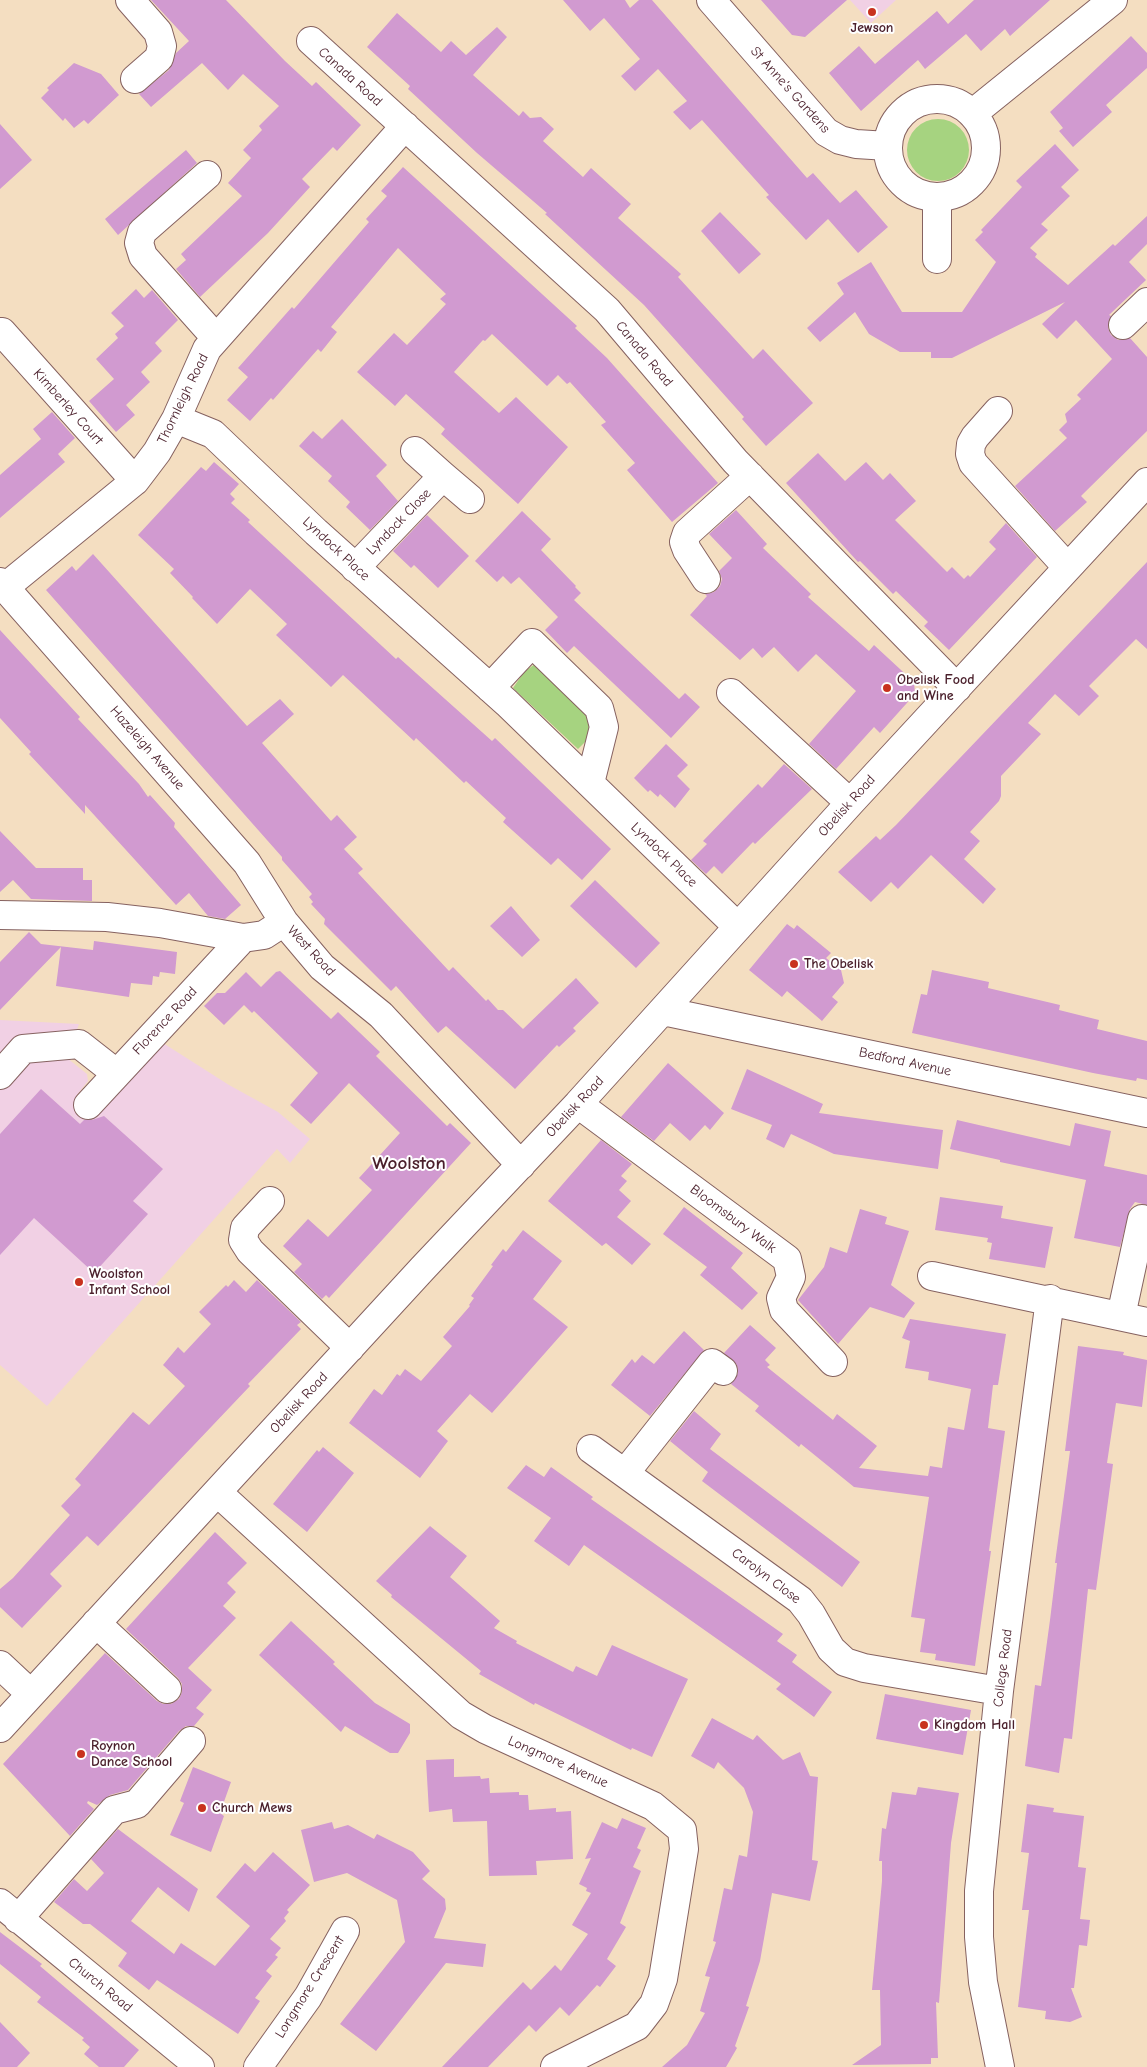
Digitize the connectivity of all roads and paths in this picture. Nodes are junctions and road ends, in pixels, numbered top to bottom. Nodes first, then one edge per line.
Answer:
1 (130, 0) edge
2 (711, 0) edge
3 (1113, 0) edge
4 (311, 41) dead end
5 (134, 79) dead end
6 (972, 114) junction
7 (405, 126) junction
8 (888, 146) junction
9 (206, 175) dead end
10 (937, 198) junction
11 (936, 259) dead end
12 (1147, 302) edge
13 (1123, 325) dead end
14 (2, 332) dead end
15 (216, 338) junction
16 (998, 411) dead end
17 (176, 420) junction
18 (415, 451) dead end
19 (443, 476) junction
20 (750, 476) junction
21 (135, 481) junction
22 (1147, 482) edge
23 (470, 499) dead end
24 (1067, 567) junction
25 (355, 568) junction
26 (706, 579) dead end
27 (2, 585) edge
28 (490, 688) junction
29 (957, 688) junction
30 (731, 693) dead end
31 (590, 783) junction
32 (850, 803) junction
33 (0, 915) edge
34 (284, 922) junction
35 (738, 927) junction
36 (243, 938) junction
37 (663, 1011) junction
38 (0, 1074) edge
39 (116, 1074) junction
40 (578, 1104) junction
41 (88, 1105) dead end
42 (1147, 1113) edge
43 (521, 1165) junction
44 (270, 1201) dead end
45 (1142, 1219) dead end
46 (932, 1276) dead end
47 (1050, 1300) junction
48 (1134, 1319) edge
49 (350, 1348) junction
50 (710, 1362) dead end
51 (833, 1362) dead end
52 (591, 1449) dead end
53 (625, 1473) junction
54 (217, 1492) junction
55 (96, 1623) junction
56 (0, 1665) edge
57 (167, 1689) dead end
58 (999, 1691) junction
59 (31, 1694) junction
60 (0, 1728) edge
61 (191, 1741) dead end
62 (9, 1911) edge
63 (346, 1931) dead end
64 (200, 2067) edge
65 (258, 2067) edge
66 (555, 2067) edge
67 (1000, 2067) edge

1 - 5 street
2 - 8 street, St Anne's Gardens
3 - 6 street
4 - 7 street, Canada Road
6 - 8 street
6 - 10 street
7 - 15 street, Thornleigh Road
7 - 20 street, Canada Road
8 - 10 street
9 - 15 street
10 - 11 street
12 - 13 street
14 - 21 street, Kimberley Court
15 - 17 street, Thornleigh Road
16 - 24 street
17 - 21 street, Thornleigh Road
17 - 25 street, Lyndock Place
18 - 19 street, Lyndock Close
19 - 23 street, Lyndock Close
19 - 25 street, Lyndock Close
20 - 26 street
20 - 29 street, Canada Road
21 - 27 street, Thornleigh Road
22 - 24 street, Obelisk Road
24 - 29 street, Obelisk Road
25 - 28 street, Lyndock Place
27 - 34 street, Hazeleigh Avenue
28 - 31 street, Lyndock Place
28 - 31 street
29 - 32 street, Obelisk Road
30 - 32 street
31 - 35 street, Lyndock Place
32 - 35 street, Obelisk Road
33 - 36 street, West Road
34 - 36 street, West Road
34 - 43 street, West Road
35 - 37 street, Obelisk Road
36 - 39 street, Florence Road
37 - 40 street, Obelisk Road
37 - 42 street, Bedford Avenue
38 - 39 street
39 - 41 street, Florence Road
40 - 43 street, Obelisk Road
40 - 51 street, Bloomsbury Walk
43 - 49 street, Obelisk Road
44 - 49 street
45 - 48 street
46 - 47 street
47 - 48 street
47 - 58 street, College Road
49 - 54 street, Obelisk Road
50 - 53 street
52 - 53 street, Carolyn Close
53 - 58 street, Carolyn Close
54 - 55 street, Obelisk Road
54 - 66 street, Longmore Avenue
55 - 57 street
55 - 59 street, Obelisk Road
56 - 59 street
58 - 67 street, College Road
59 - 60 street, Obelisk Road
61 - 62 street
62 - 64 street, Church Road
63 - 65 street, Longmore Crescent

